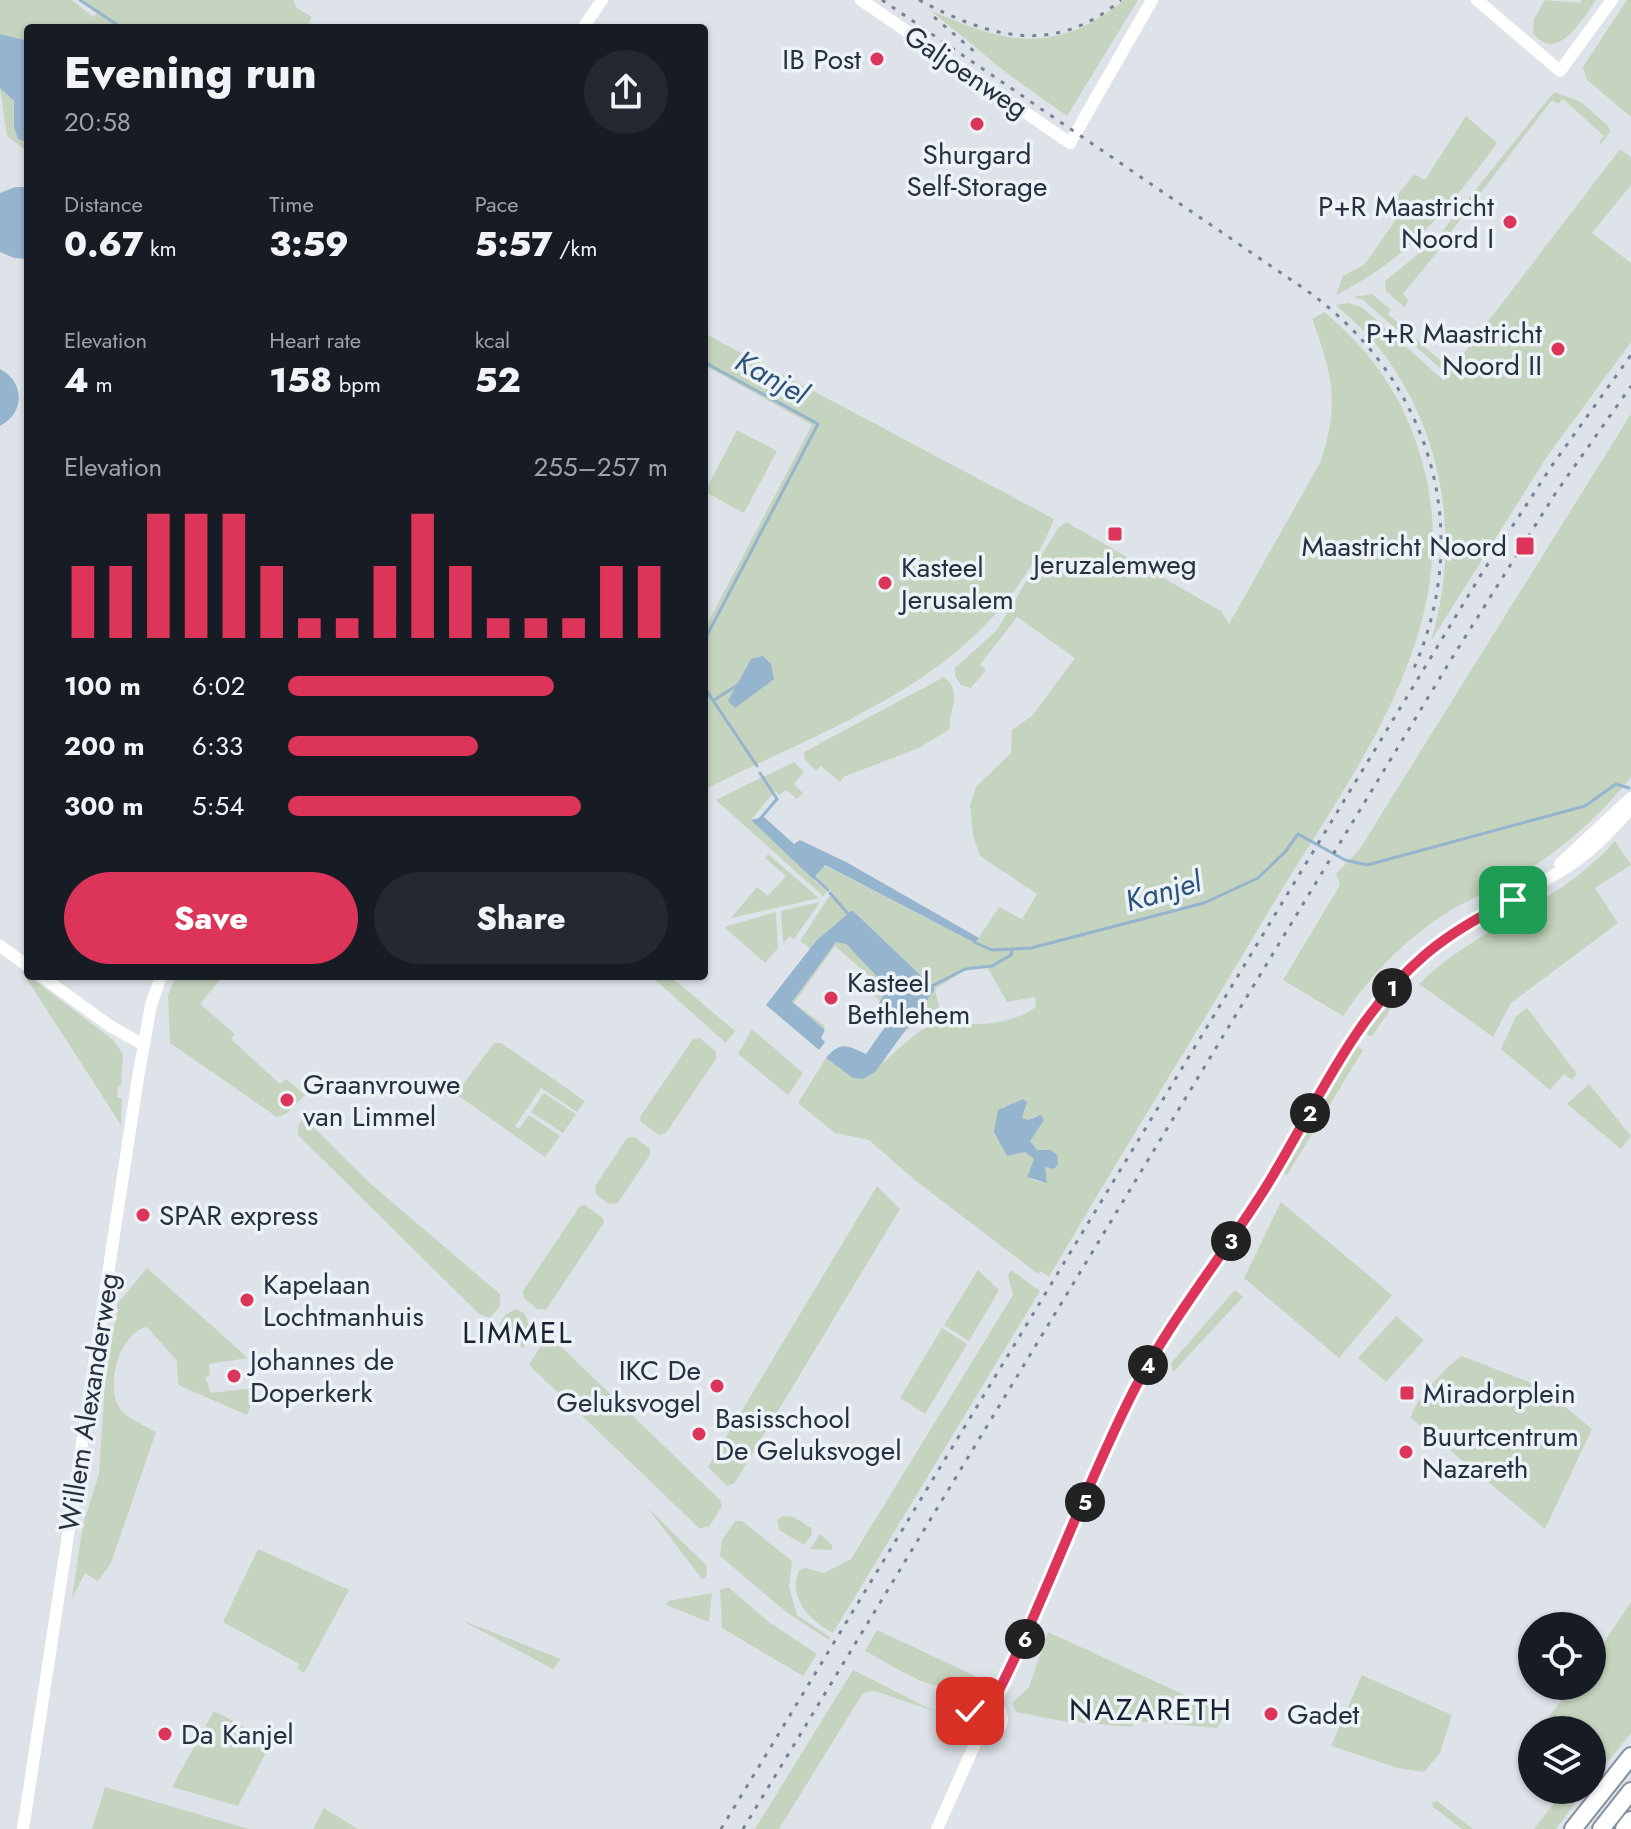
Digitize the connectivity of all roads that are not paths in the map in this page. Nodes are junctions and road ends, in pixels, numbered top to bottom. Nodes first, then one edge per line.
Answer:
1 (602, 0) edge
2 (861, 0) edge
3 (1152, 0) edge
4 (1477, 0) edge
5 (1612, 0) edge
6 (586, 24) edge
7 (1631, 798) edge
8 (1631, 808) edge
9 (1544, 880) junction
10 (0, 946) edge
11 (24, 963) edge
12 (47, 980) edge
13 (160, 980) edge
14 (144, 1045) junction
15 (992, 1704) junction
16 (979, 1735) junction
17 (1631, 1756) edge
18 (1631, 1791) edge
19 (1631, 1820) edge
20 (23, 1829) edge
21 (937, 1829) edge
22 (1573, 1829) edge
23 (1601, 1829) edge
24 (1624, 1829) edge

1 - 6 street
2 - 3 street, Galjoenweg
4 - 5 street
7 - 9 street
8 - 9 street
9 - 15 street
10 - 11 street
12 - 14 street
13 - 14 street, Willem Alexanderweg
14 - 20 street, Willem Alexanderweg
15 - 16 street
15 - 16 street
16 - 21 street
17 - 22 highway
18 - 23 highway
19 - 24 highway

